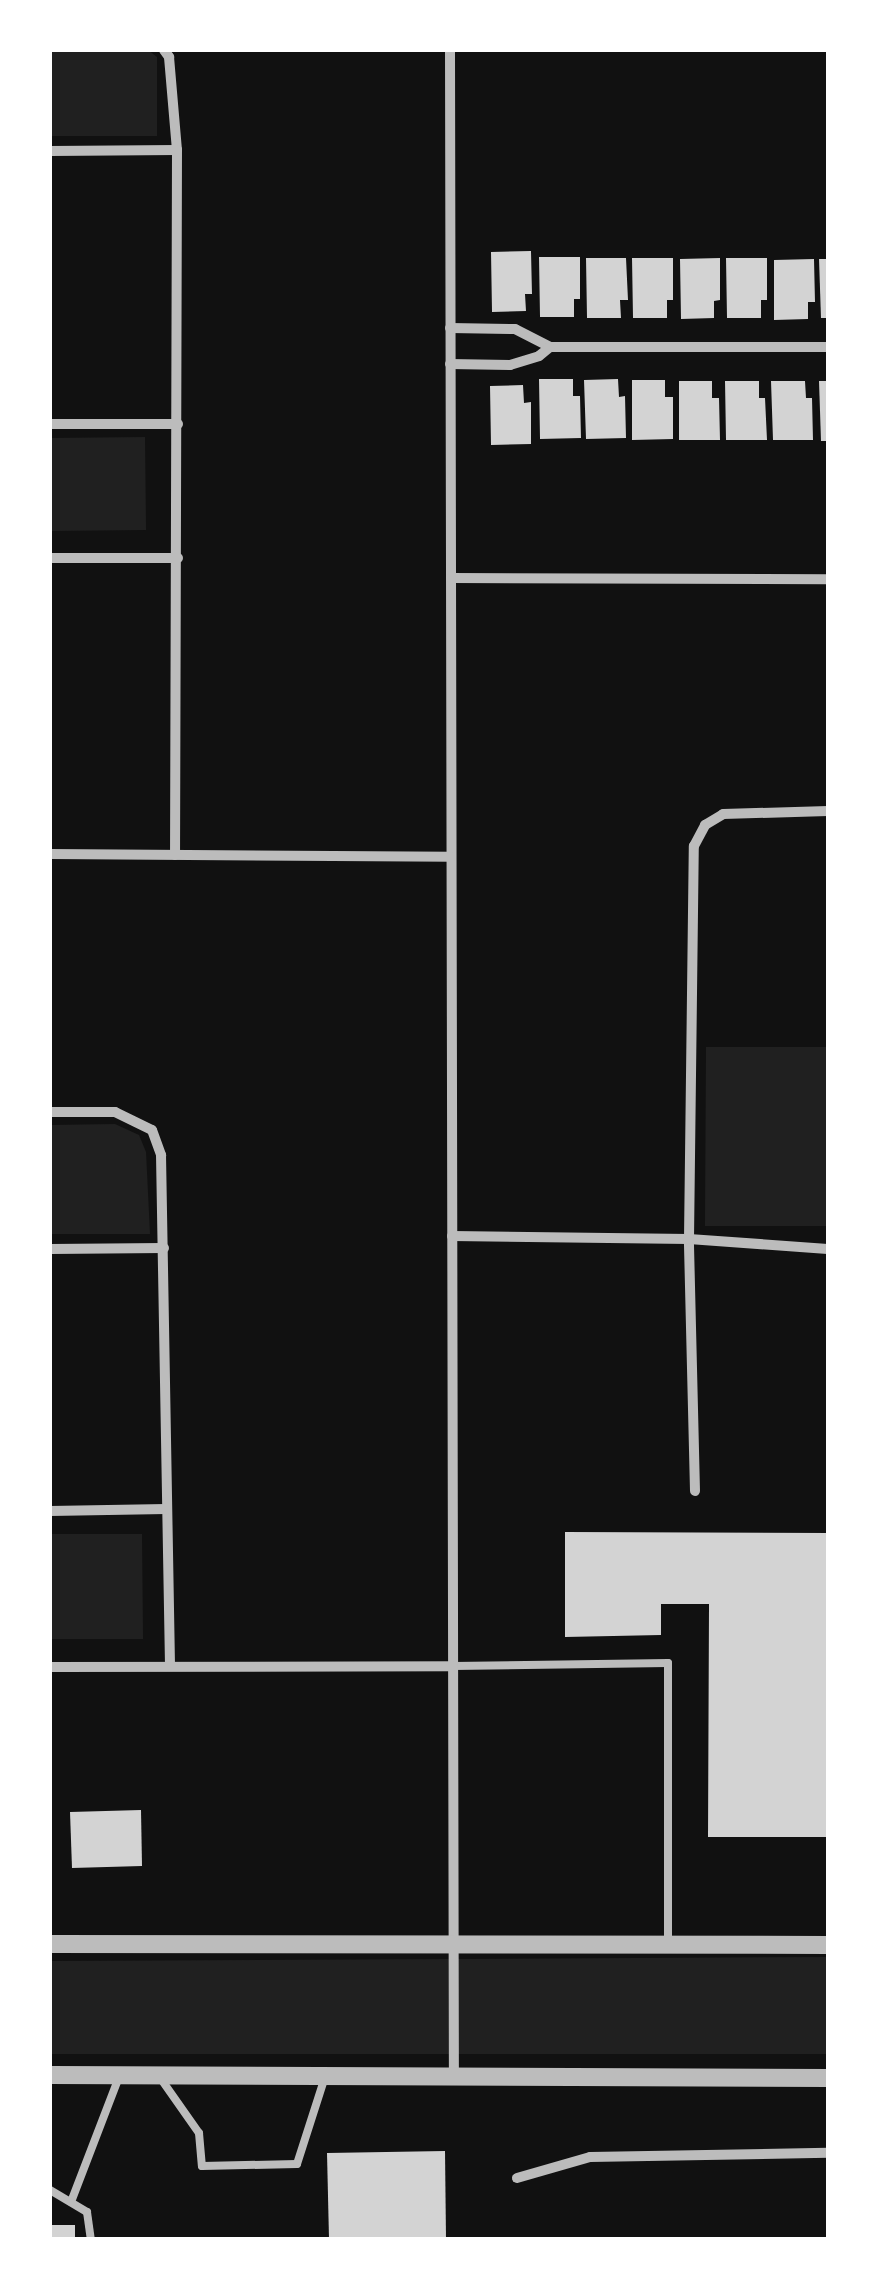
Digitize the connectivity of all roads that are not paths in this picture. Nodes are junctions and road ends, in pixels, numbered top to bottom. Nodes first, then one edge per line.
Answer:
1 (164, 50) edge
2 (450, 50) edge
3 (177, 150) junction
4 (50, 151) edge
5 (450, 328) junction
6 (550, 347) junction
7 (828, 347) edge
8 (450, 364) junction
9 (50, 424) edge
10 (178, 424) junction
11 (50, 558) edge
12 (178, 558) junction
13 (451, 578) junction
14 (828, 579) edge
15 (828, 810) edge
16 (50, 854) edge
17 (175, 855) junction
18 (452, 857) junction
19 (50, 1112) edge
20 (452, 1236) junction
21 (689, 1240) junction
22 (50, 1248) edge
23 (164, 1248) junction
24 (828, 1248) edge
25 (695, 1491) dead end
26 (166, 1509) junction
27 (50, 1511) edge
28 (170, 1666) junction
29 (452, 1666) junction
30 (50, 1667) edge
31 (50, 1944) edge
32 (452, 1944) junction
33 (668, 1944) junction
34 (828, 1944) edge
35 (50, 2075) edge
36 (158, 2076) junction
37 (120, 2077) junction
38 (325, 2077) junction
39 (454, 2077) junction
40 (828, 2078) edge
41 (828, 2153) edge
42 (517, 2178) dead end
43 (50, 2190) edge
44 (71, 2202) junction
45 (91, 2239) edge

1 - 3 street
2 - 5 street
3 - 4 street
3 - 10 street
5 - 6 street
5 - 8 street
6 - 7 street
6 - 8 street
8 - 13 street
9 - 10 street
10 - 12 street
11 - 12 street
12 - 17 street
13 - 14 street
13 - 18 street
15 - 21 street
16 - 17 street
17 - 18 street
18 - 20 street
19 - 23 street
20 - 21 street
20 - 29 street
21 - 24 street
21 - 25 street
22 - 23 street
23 - 26 street
26 - 27 street
26 - 28 street
28 - 29 street
28 - 30 street
29 - 32 street
29 - 33 lane
31 - 32 street
32 - 33 street
32 - 39 street
33 - 34 street
35 - 37 street
36 - 37 street
36 - 38 street
36 - 38 lane
37 - 44 lane
38 - 39 street
39 - 40 street
41 - 42 street
43 - 44 lane
44 - 45 lane

